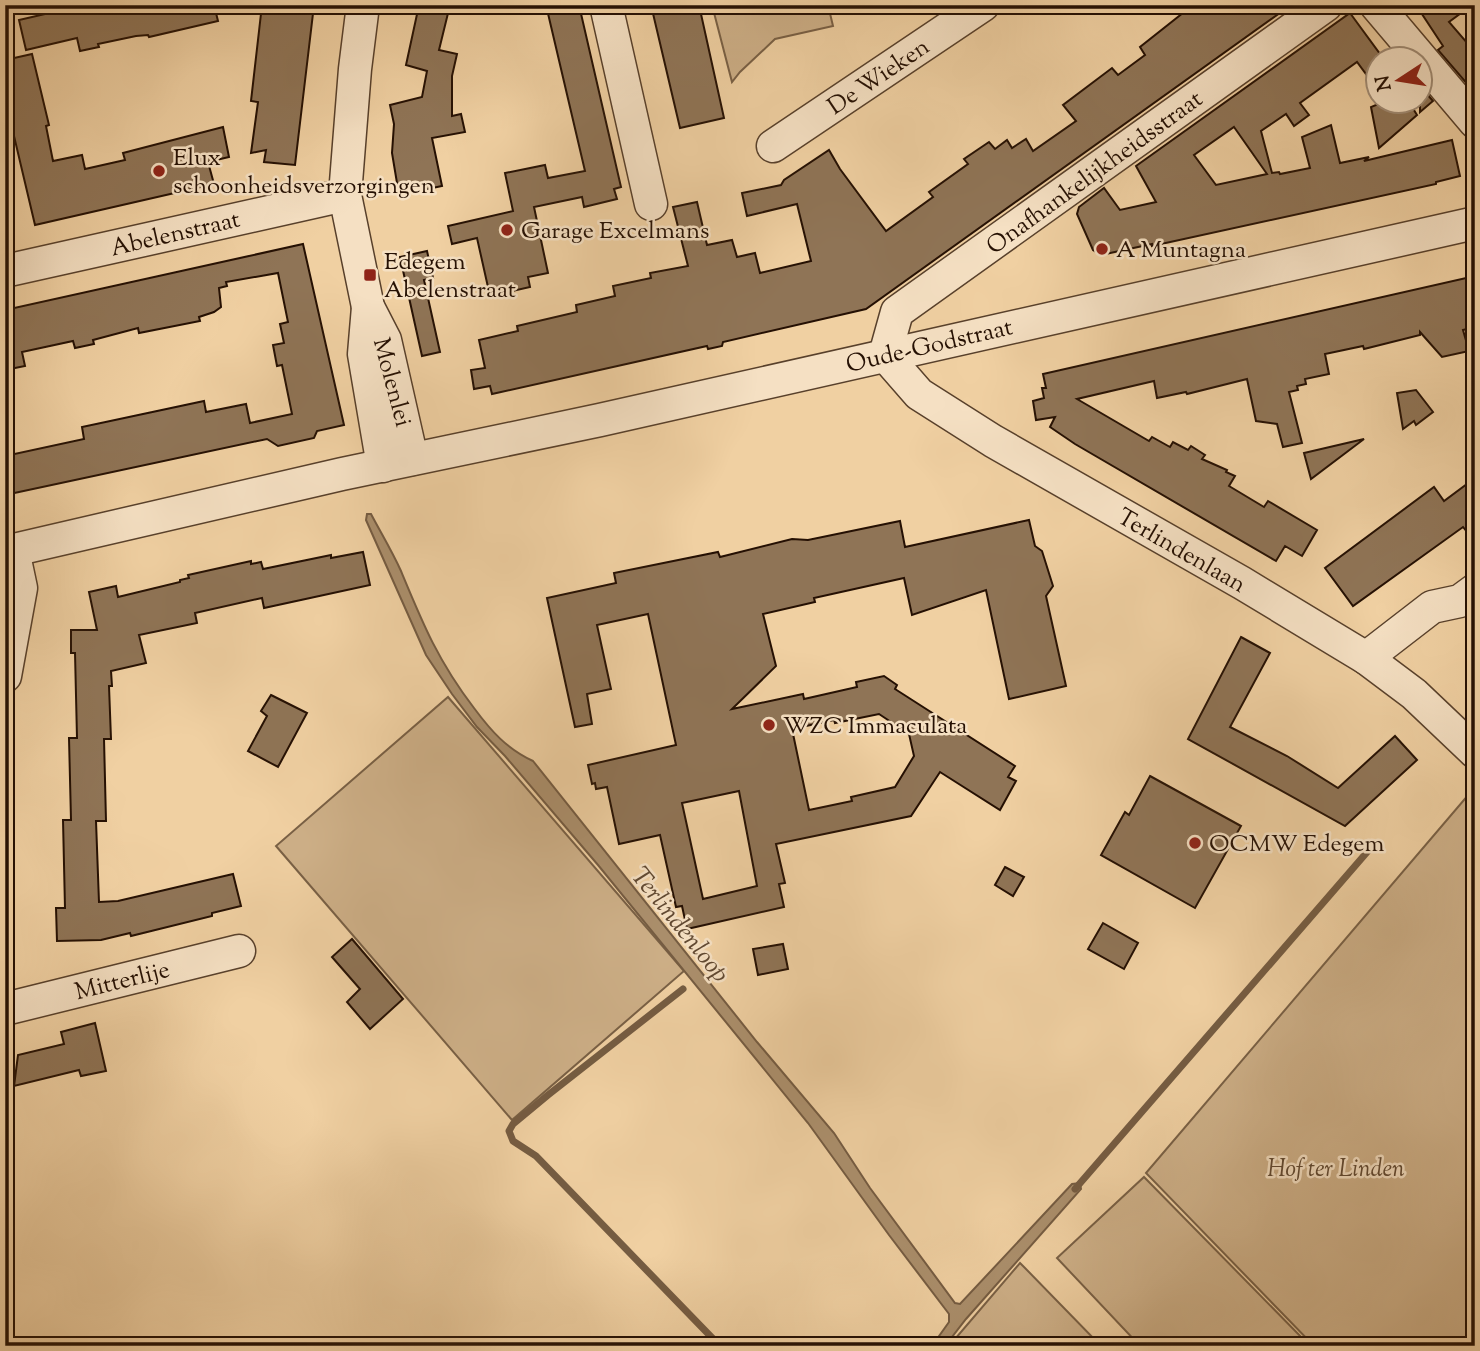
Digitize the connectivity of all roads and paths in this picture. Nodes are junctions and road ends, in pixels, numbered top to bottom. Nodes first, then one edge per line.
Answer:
1 (363, 5) edge
2 (606, 5) edge
3 (983, 5) edge
4 (1326, 5) edge
5 (1376, 5) edge
6 (1475, 121) edge
7 (773, 146) dead end
8 (345, 195) junction
9 (651, 204) dead end
10 (1475, 223) edge
11 (5, 271) edge
12 (885, 355) junction
13 (398, 462) junction
14 (9, 551) edge
15 (1475, 590) edge
16 (1366, 657) junction
17 (5, 676) edge
18 (1475, 752) edge
19 (239, 951) dead end
20 (5, 1009) edge

1 - 8 street, Molenlei
2 - 9 street
3 - 7 street, De Wieken
4 - 12 street, Onafhankelijkheidsstraat
5 - 6 street
8 - 11 street, Abelenstraat
8 - 13 street, Molenlei
10 - 12 street, Oude-Godstraat
12 - 13 street, Oude-Godstraat
12 - 16 street, Terlindenlaan
13 - 14 street, Oude-Godstraat
14 - 17 street
15 - 16 street
16 - 18 street, Terlindenlaan
19 - 20 street, Mitterlije

